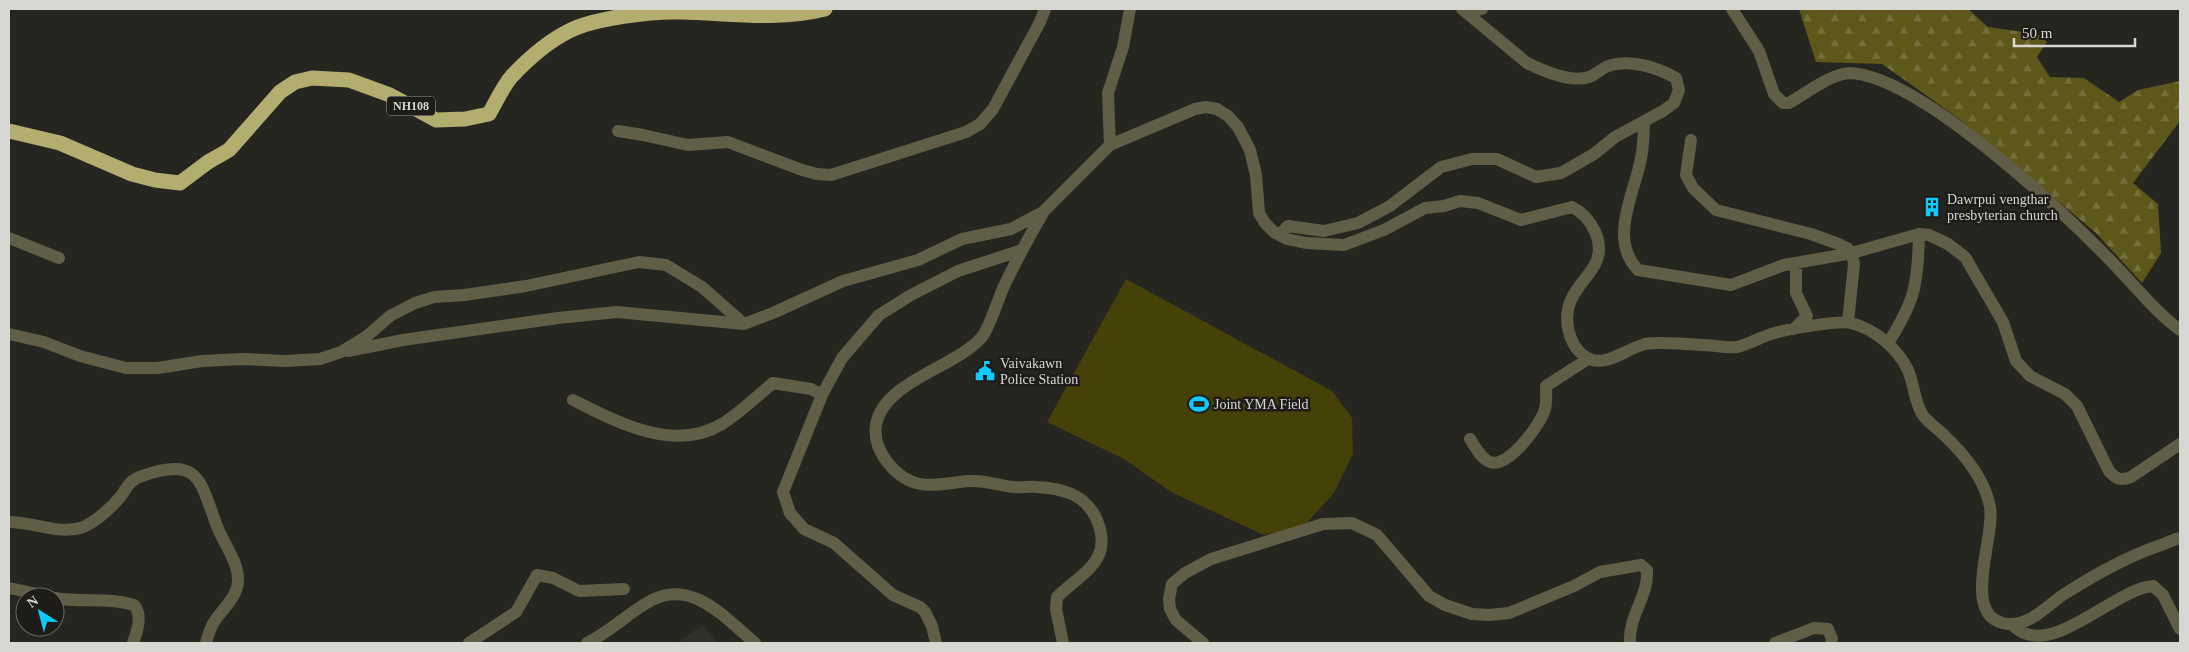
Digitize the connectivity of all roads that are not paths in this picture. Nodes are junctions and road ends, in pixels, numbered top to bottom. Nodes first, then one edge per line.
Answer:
1 (825, 9) edge
2 (1045, 9) edge
3 (1130, 9) edge
4 (1482, 9) edge
5 (1732, 9) edge
6 (1464, 11) edge
7 (1644, 121) junction
8 (9, 131) edge
9 (618, 131) dead end
10 (1690, 140) dead end
11 (1110, 145) junction
12 (1043, 212) junction
13 (1919, 234) junction
14 (1279, 235) junction
15 (9, 238) edge
16 (1022, 250) junction
17 (1852, 253) junction
18 (59, 258) dead end
19 (1796, 263) junction
20 (1848, 322) junction
21 (744, 324) junction
22 (1794, 329) junction
23 (2180, 330) edge
24 (9, 334) edge
25 (1888, 342) junction
26 (341, 352) junction
27 (1588, 359) junction
28 (822, 395) junction
29 (573, 400) dead end
30 (1470, 439) dead end
31 (2180, 444) edge
32 (9, 522) edge
33 (2180, 538) edge
34 (624, 589) dead end
35 (65, 600) edge
36 (2011, 624) junction
37 (2180, 629) edge
38 (133, 643) edge
39 (206, 643) edge
40 (468, 643) edge
41 (587, 643) edge
42 (755, 643) edge
43 (936, 643) edge
44 (1064, 643) edge
45 (1204, 643) edge
46 (1630, 643) edge
47 (1775, 643) edge
48 (1831, 643) edge

1 - 8 highway, NH108
2 - 9 street
3 - 11 street
4 - 6 street
5 - 23 street
6 - 7 street
7 - 14 street
7 - 19 street
10 - 17 street
11 - 12 street
11 - 14 street
12 - 16 street
12 - 21 street
13 - 17 street
13 - 25 street
13 - 31 street
14 - 27 street
15 - 18 street
16 - 28 street
16 - 44 street
17 - 19 street
17 - 20 street
19 - 22 street
20 - 22 street
20 - 25 street
21 - 26 street
21 - 26 street
22 - 27 street
24 - 26 street
25 - 36 street
27 - 30 street
28 - 29 street
28 - 43 street
32 - 39 street
33 - 36 street
34 - 40 street
35 - 38 street
36 - 37 street
41 - 42 street
45 - 46 street
47 - 48 street

